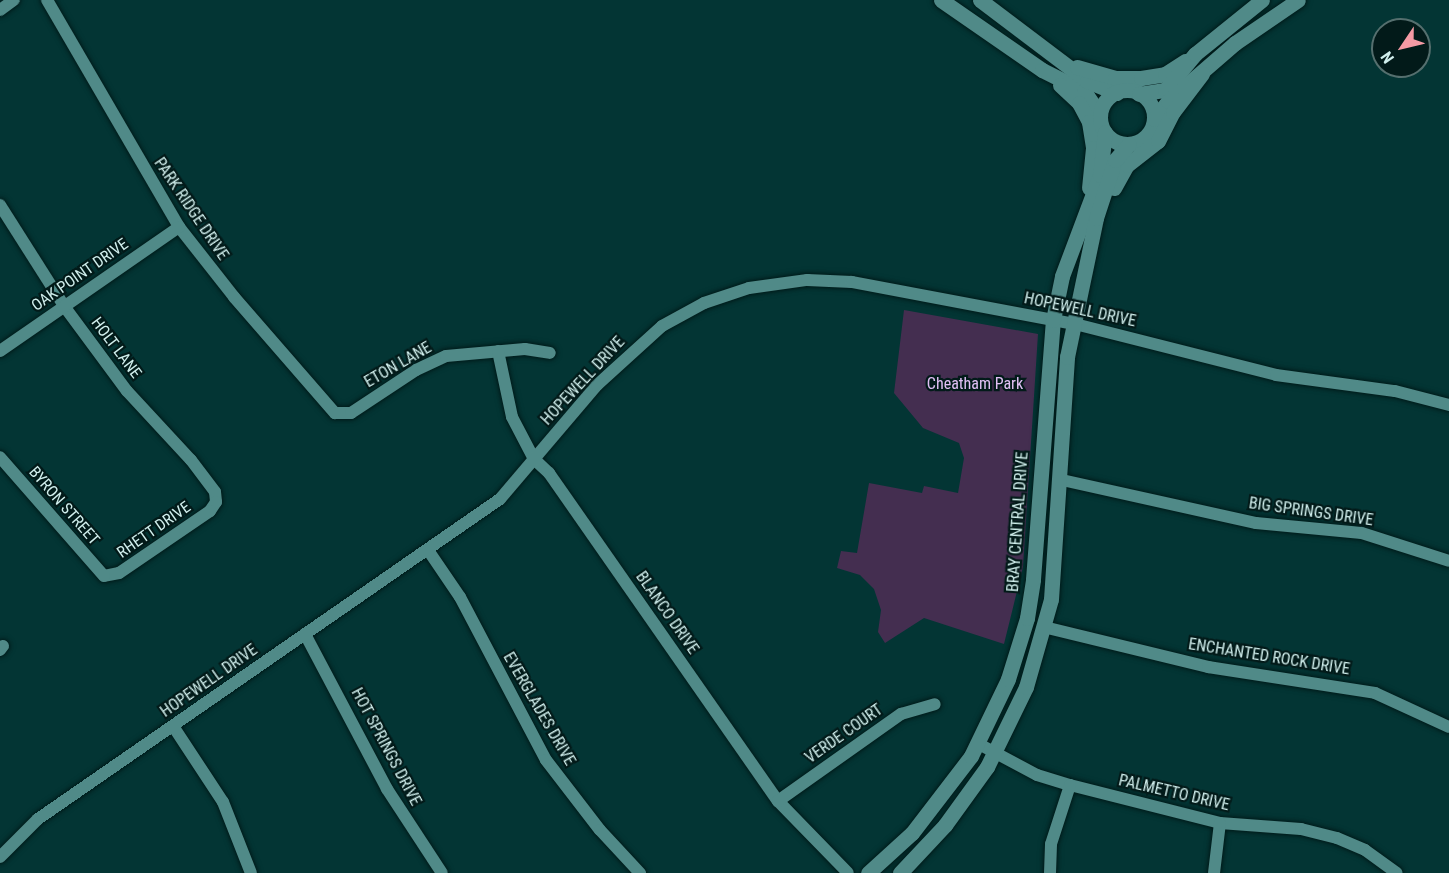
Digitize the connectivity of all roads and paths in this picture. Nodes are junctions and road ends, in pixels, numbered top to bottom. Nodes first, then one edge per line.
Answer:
1 (14, 0) edge
2 (47, 0) edge
3 (941, 0) edge
4 (980, 0) edge
5 (1262, 0) edge
6 (1298, 0) edge
7 (0, 10) edge
8 (1053, 54) junction
9 (1195, 54) junction
10 (1042, 70) junction
11 (1202, 74) junction
12 (1117, 93) junction
13 (1139, 94) junction
14 (1100, 115) junction
15 (1154, 119) junction
16 (1105, 132) junction
17 (1129, 144) junction
18 (0, 205) edge
19 (179, 227) junction
20 (1078, 231) junction
21 (1094, 242) junction
22 (64, 306) junction
23 (1053, 320) junction
24 (1074, 324) junction
25 (0, 351) edge
26 (498, 351) junction
27 (550, 353) dead end
28 (1449, 405) edge
29 (338, 414) joint
30 (0, 457) edge
31 (534, 459) junction
32 (1062, 480) junction
33 (216, 501) joint
34 (428, 550) junction
35 (1449, 561) edge
36 (104, 576) joint
37 (1044, 627) junction
38 (305, 634) junction
39 (935, 704) dead end
40 (173, 726) junction
41 (1449, 727) edge
42 (977, 743) junction
43 (995, 752) junction
44 (1070, 784) junction
45 (778, 801) junction
46 (1220, 823) junction
47 (0, 857) edge
48 (251, 873) edge
49 (442, 873) edge
50 (640, 873) edge
51 (848, 873) edge
52 (868, 873) edge
53 (900, 873) edge
54 (1050, 873) edge
55 (1214, 873) edge
56 (1397, 873) edge

1 - 7 street
2 - 19 street, PARK RIDGE DRIVE
3 - 10 street
4 - 8 street
5 - 9 street
6 - 11 street
8 - 9 street
8 - 12 street
9 - 13 street
10 - 14 street
10 - 20 street
11 - 15 street
11 - 21 street
12 - 13 street
12 - 14 street
13 - 15 street
14 - 16 street
15 - 17 street
16 - 17 street
16 - 20 street, BRAY CENTRAL DRIVE
17 - 21 street
18 - 22 street, HOLT LANE
19 - 22 street, OAK POINT DRIVE
19 - 29 street, PARK RIDGE DRIVE
20 - 23 street, BRAY CENTRAL DRIVE
21 - 24 street
22 - 25 street, OAK POINT DRIVE
22 - 33 street, HOLT LANE
23 - 24 street, HOPEWELL DRIVE
23 - 31 street, HOPEWELL DRIVE
23 - 42 street, BRAY CENTRAL DRIVE
24 - 28 street, HOPEWELL DRIVE
24 - 32 street
26 - 27 street, ETON LANE
26 - 29 street, ETON LANE
26 - 31 street, BLANCO DRIVE
30 - 36 street, BYRON STREET
31 - 34 street, HOPEWELL DRIVE
31 - 45 street, BLANCO DRIVE
32 - 35 street, BIG SPRINGS DRIVE
32 - 37 street
33 - 36 street, RHETT DRIVE
34 - 38 street, HOPEWELL DRIVE
34 - 50 street, EVERGLADES DRIVE
37 - 41 street, ENCHANTED ROCK DRIVE
37 - 43 street
38 - 40 street, HOPEWELL DRIVE
38 - 49 street, HOT SPRINGS DRIVE
39 - 45 street, VERDE COURT
40 - 47 street, HOPEWELL DRIVE
40 - 48 street
42 - 43 street, PALMETTO DRIVE
42 - 52 street, BRAY CENTRAL DRIVE
43 - 44 street, PALMETTO DRIVE
43 - 53 street
44 - 46 street, PALMETTO DRIVE
44 - 54 street
45 - 51 street, BLANCO DRIVE
46 - 55 street
46 - 56 street, PALMETTO DRIVE

